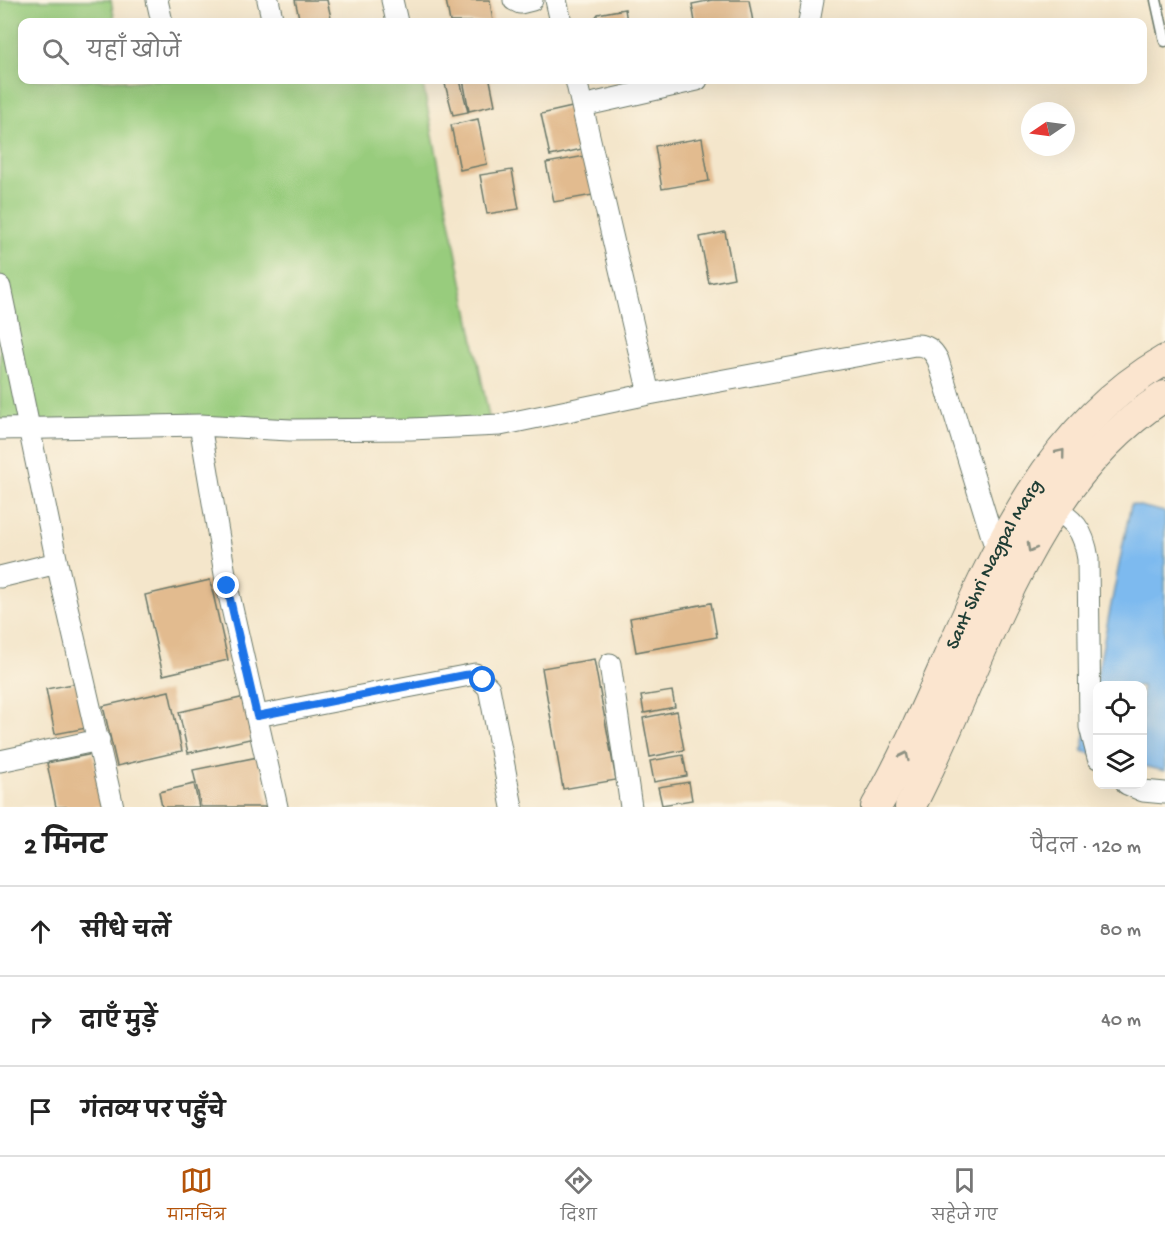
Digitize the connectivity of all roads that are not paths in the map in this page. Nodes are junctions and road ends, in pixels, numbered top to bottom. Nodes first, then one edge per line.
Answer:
1 (157, 0) edge
2 (392, 0) edge
3 (514, 0) edge
4 (532, 0) edge
5 (556, 0) edge
6 (813, 0) edge
7 (1156, 0) edge
8 (161, 18) edge
9 (396, 18) edge
10 (560, 18) edge
11 (810, 18) edge
12 (1165, 41) edge
13 (577, 84) edge
14 (678, 84) edge
15 (582, 106) junction
16 (0, 287) edge
17 (1165, 360) edge
18 (649, 394) junction
19 (1165, 396) edge
20 (200, 425) junction
21 (0, 429) edge
22 (30, 429) junction
23 (1042, 500) junction
24 (997, 553) junction
25 (57, 563) junction
26 (0, 577) edge
27 (610, 664) dead end
28 (257, 716) junction
29 (1093, 739) edge
30 (99, 740) junction
31 (0, 761) edge
32 (1138, 789) edge
33 (1165, 793) edge
34 (113, 807) edge
35 (277, 807) edge
36 (512, 807) edge
37 (631, 807) edge
38 (876, 807) edge
39 (910, 807) edge

1 - 8 street
2 - 9 street
3 - 4 street
5 - 10 street
6 - 11 street
7 - 12 lane
13 - 15 street
14 - 15 street
15 - 18 street
16 - 22 street
23 -> 17 main road, Sant Shri Nagpal Marg
18 - 20 street
18 - 24 street
19 - 23 main road, Sant Shri Nagpal Marg
20 - 22 street
20 - 28 street
21 - 22 street
22 - 25 street
23 - 24 main road, Sant Shri Nagpal Marg
23 - 29 street
23 -> 39 main road, Sant Shri Nagpal Marg
38 -> 24 main road, Sant Shri Nagpal Marg
25 - 26 street
25 - 30 street
27 - 37 street
28 - 35 street
28 - 36 street
30 - 31 street
30 - 34 street
32 - 33 street

